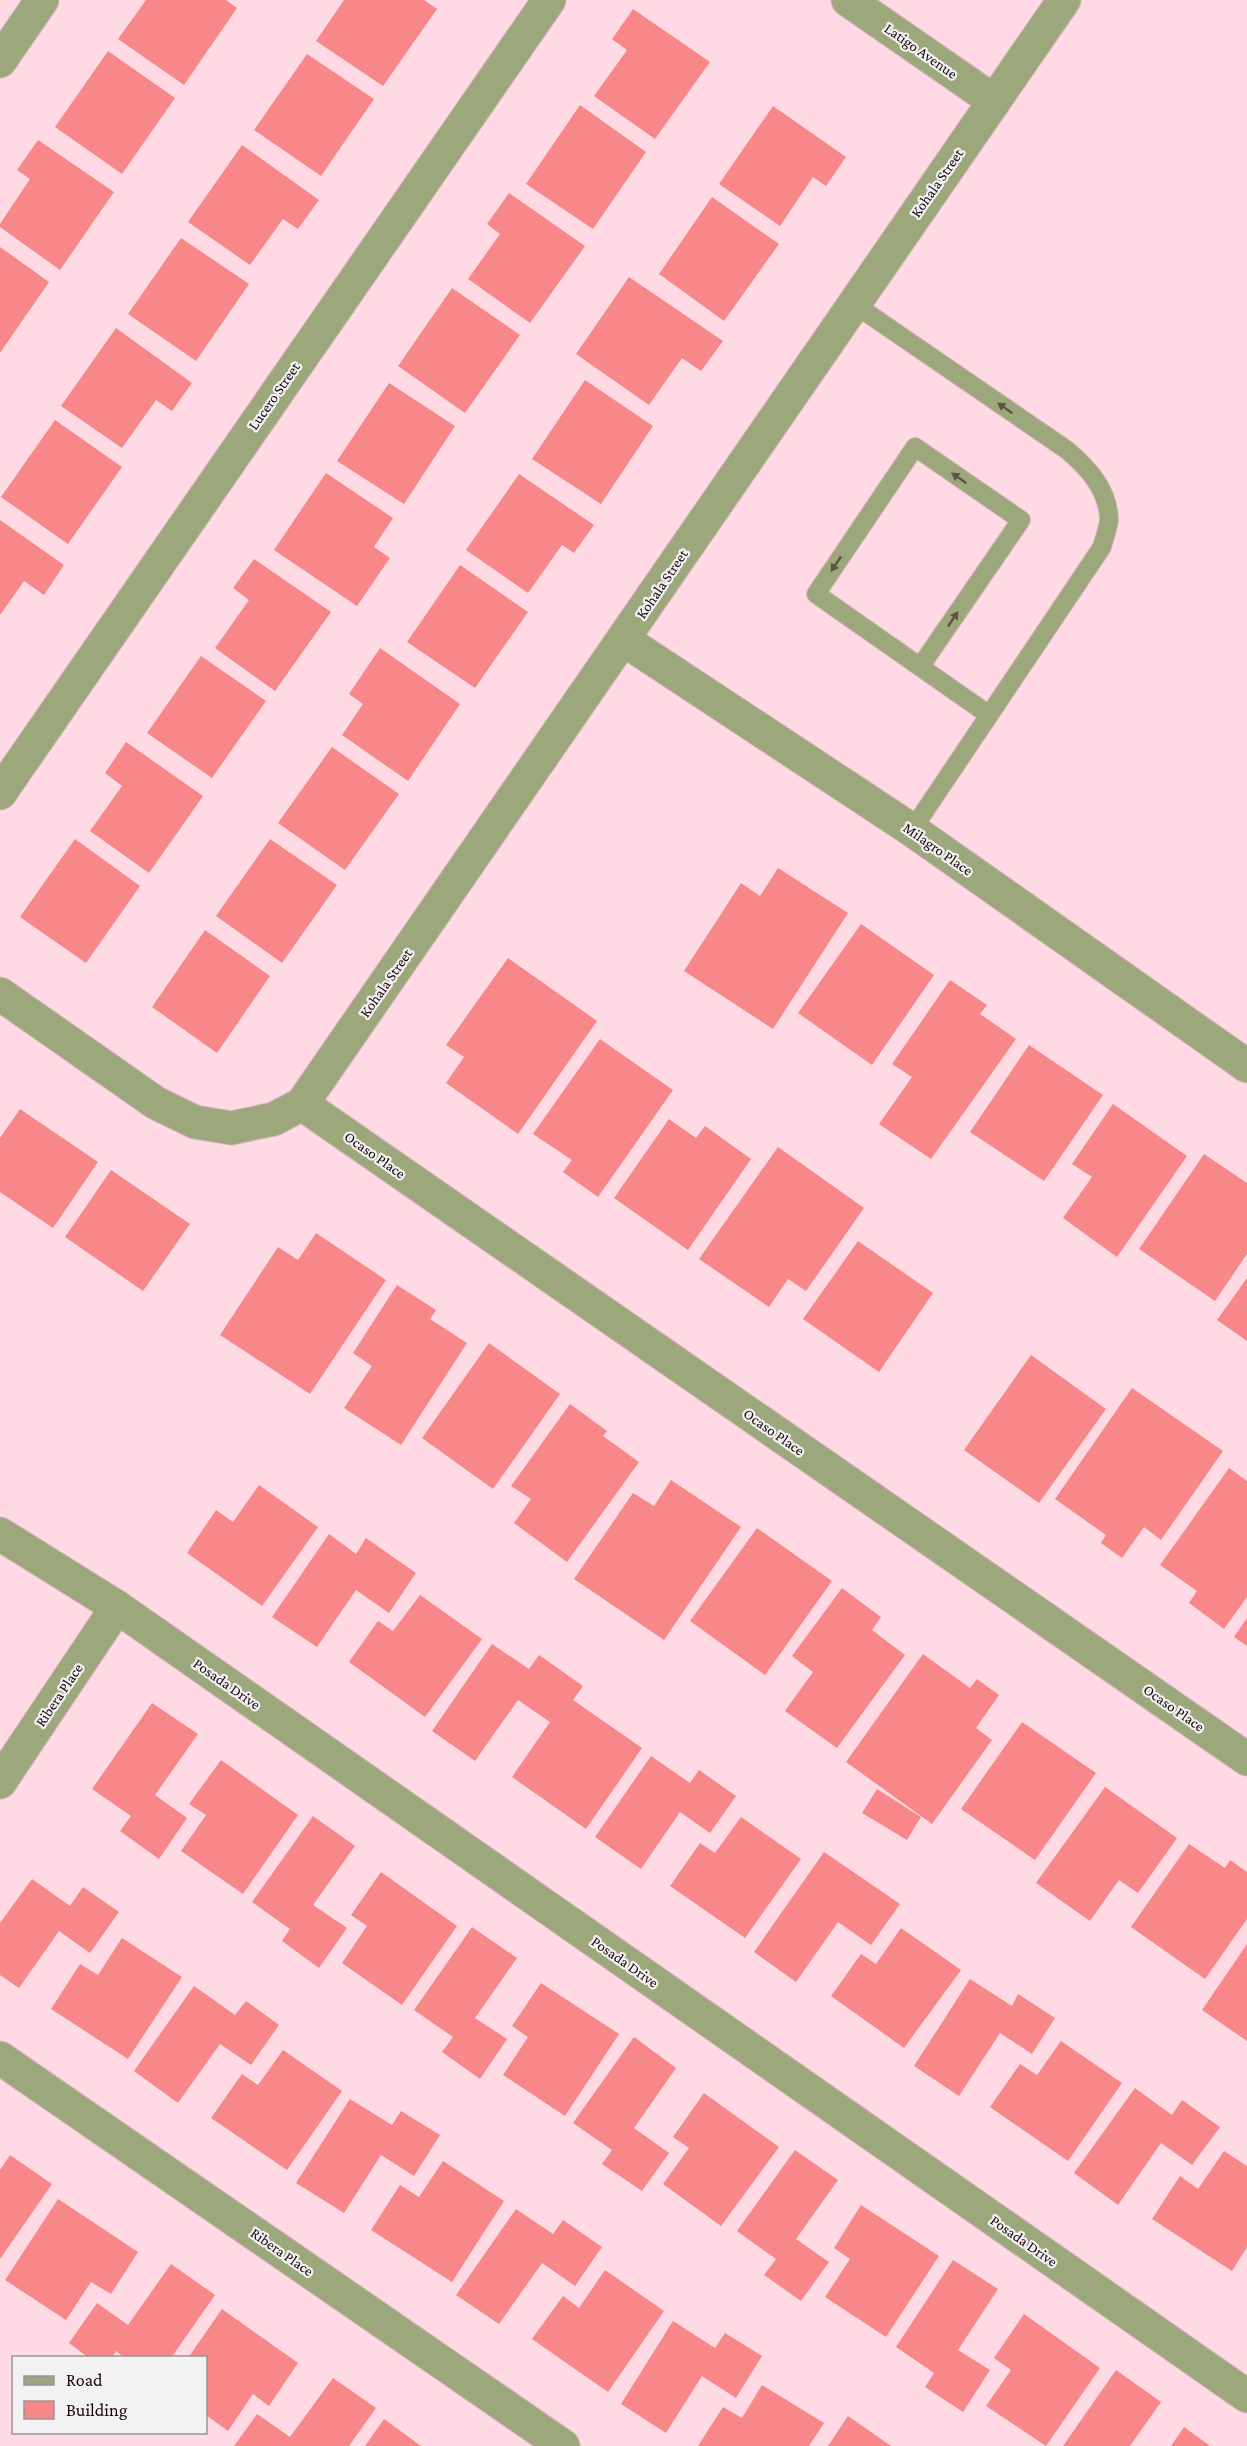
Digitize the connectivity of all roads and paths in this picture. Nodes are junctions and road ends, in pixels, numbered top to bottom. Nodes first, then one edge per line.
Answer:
1 (42, 0) edge
2 (549, 0) edge
3 (848, 0) edge
4 (1064, 0) edge
5 (0, 61) edge
6 (994, 101) junction
7 (854, 304) junction
8 (624, 640) junction
9 (920, 668) junction
10 (989, 715) junction
11 (0, 793) edge
12 (912, 830) junction
13 (0, 994) edge
14 (1247, 1066) edge
15 (302, 1104) junction
16 (0, 1534) edge
17 (117, 1607) junction
18 (1247, 1759) edge
19 (0, 1782) edge
20 (0, 2058) edge
21 (1247, 2396) edge
22 (563, 2446) edge

1 - 5 street
2 - 11 street, Lucero Street
3 - 6 street, Latigo Avenue
4 - 6 street, Kohala Street
6 - 7 street, Kohala Street
7 - 8 street, Kohala Street
10 -> 7 lane
8 - 12 street, Milagro Place
8 - 15 street, Kohala Street
9 -> 9 lane
9 - 10 lane
10 - 12 lane
12 - 14 street, Milagro Place
13 - 15 street, Kohala Street
15 - 18 street, Ocaso Place
16 - 17 street, Posada Drive
17 - 19 street, Ribera Place
17 - 21 street, Posada Drive
20 - 22 street, Ribera Place

